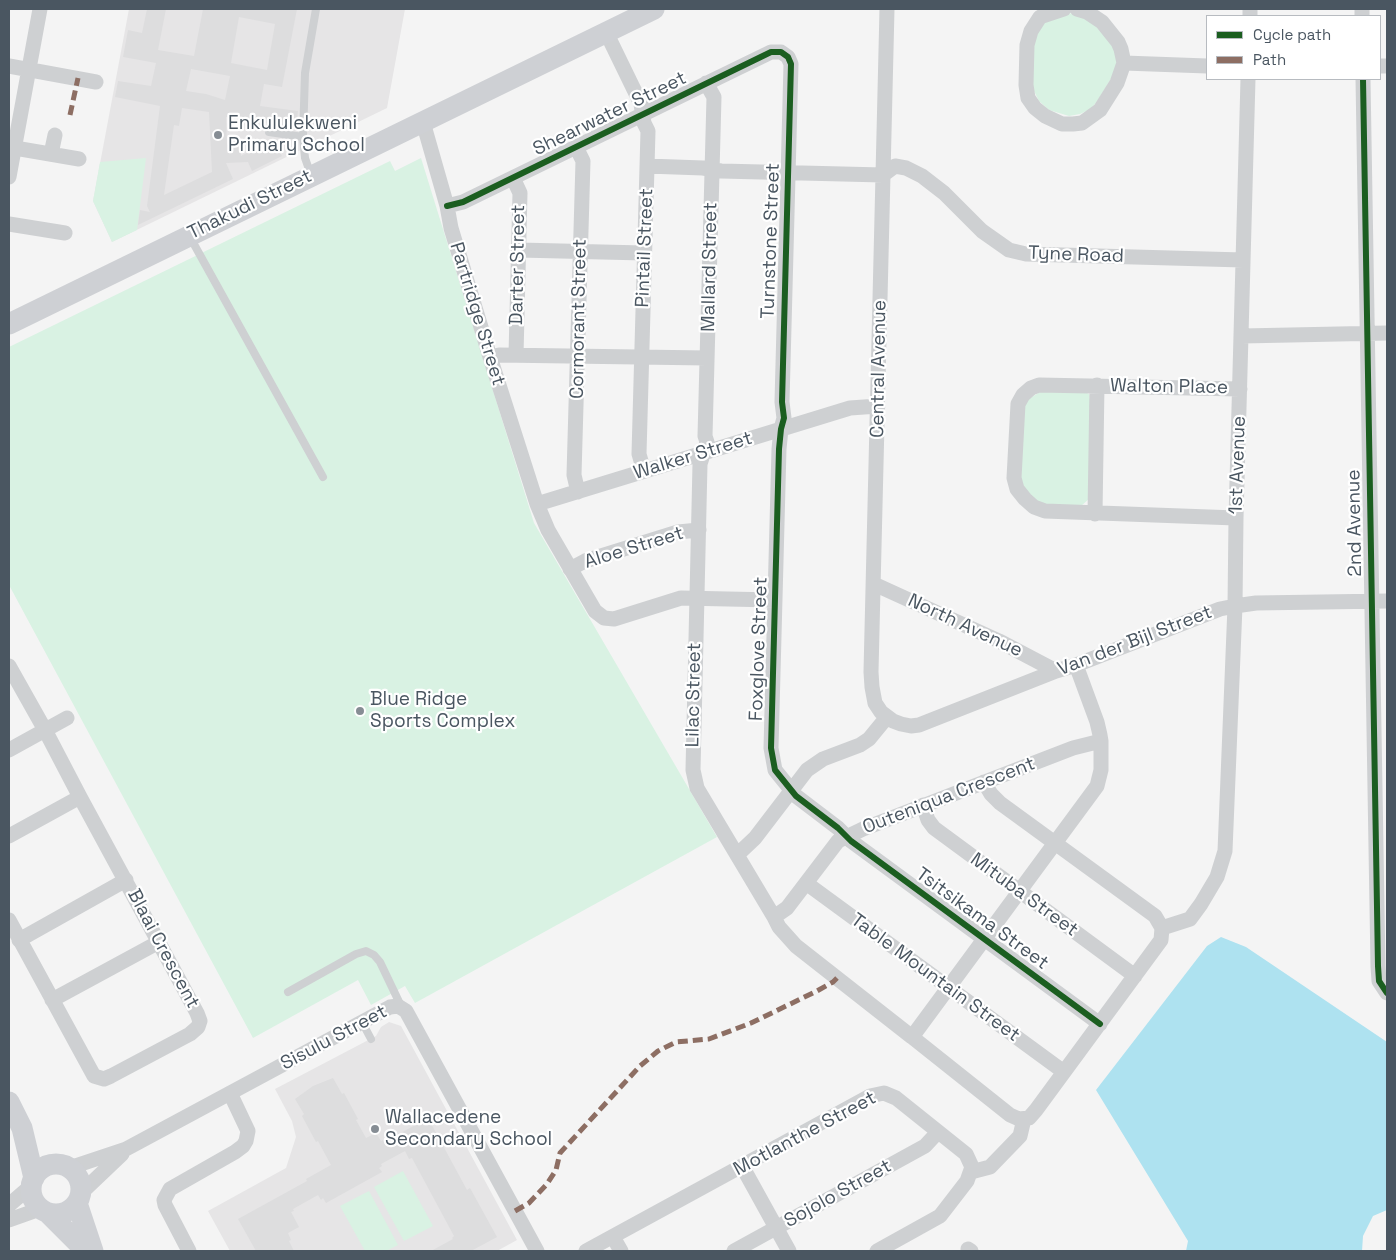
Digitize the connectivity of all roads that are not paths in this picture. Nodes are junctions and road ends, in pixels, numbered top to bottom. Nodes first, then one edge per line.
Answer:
1 (40, 9) edge
2 (316, 9) edge
3 (654, 9) edge
4 (888, 9) edge
5 (1064, 9) edge
6 (1078, 9) edge
7 (606, 32) junction
8 (785, 54) joint
9 (1124, 63) junction
10 (9, 66) edge
11 (1206, 66) edge
12 (29, 68) junction
13 (1248, 80) edge
14 (1363, 80) edge
15 (96, 82) dead end
16 (706, 83) junction
17 (643, 114) junction
18 (423, 122) junction
19 (269, 132) dead end
20 (55, 135) dead end
21 (302, 138) junction
22 (576, 147) junction
23 (11, 148) edge
24 (51, 154) junction
25 (80, 159) dead end
26 (647, 166) junction
27 (712, 169) junction
28 (788, 172) junction
29 (883, 175) junction
30 (312, 176) junction
31 (9, 177) edge
32 (513, 178) junction
33 (447, 206) junction
34 (9, 224) edge
35 (65, 233) dead end
36 (189, 235) junction
37 (519, 250) junction
38 (580, 251) junction
39 (644, 253) junction
40 (1243, 260) junction
41 (9, 324) edge
42 (1387, 333) edge
43 (1367, 334) junction
44 (1242, 336) junction
45 (516, 355) junction
46 (578, 356) junction
47 (490, 357) junction
48 (642, 357) junction
49 (708, 358) junction
50 (1097, 386) junction
51 (1240, 389) junction
52 (878, 406) junction
53 (781, 429) junction
54 (704, 453) junction
55 (644, 471) junction
56 (323, 477) dead end
57 (578, 492) junction
58 (537, 504) junction
59 (1095, 514) junction
60 (1236, 518) junction
61 (699, 530) junction
62 (570, 569) junction
63 (874, 584) junction
64 (697, 598) junction
65 (775, 600) junction
66 (1387, 601) edge
67 (1370, 602) junction
68 (1235, 606) junction
69 (1076, 665) junction
70 (9, 666) edge
71 (1056, 671) junction
72 (67, 718) dead end
73 (890, 719) junction
74 (45, 730) junction
75 (1101, 741) junction
76 (9, 750) edge
77 (984, 782) junction
78 (791, 790) junction
79 (80, 797) junction
80 (923, 805) junction
81 (9, 836) edge
82 (847, 836) junction
83 (1055, 843) junction
84 (737, 855) junction
85 (126, 880) junction
86 (806, 883) junction
87 (1020, 892) junction
88 (774, 917) junction
89 (9, 920) edge
90 (1162, 928) junction
91 (984, 939) junction
92 (19, 940) junction
93 (159, 942) junction
94 (1135, 976) junction
95 (949, 988) junction
96 (288, 992) dead end
97 (1387, 993) edge
98 (52, 1000) junction
99 (402, 1007) junction
100 (362, 1022) junction
101 (1100, 1024) junction
102 (912, 1037) junction
103 (371, 1039) dead end
104 (1064, 1072) junction
105 (230, 1093) junction
106 (9, 1102) edge
107 (1024, 1119) junction
108 (22, 1128) junction
109 (938, 1132) junction
110 (126, 1150) junction
111 (62, 1166) junction
112 (742, 1166) junction
113 (971, 1172) junction
114 (32, 1182) junction
115 (79, 1198) junction
116 (9, 1205) edge
117 (44, 1211) junction
118 (9, 1220) edge
119 (776, 1228) junction
120 (613, 1237) junction
121 (86, 1251) edge
122 (93, 1251) edge
123 (189, 1251) edge
124 (537, 1251) edge
125 (586, 1251) edge
126 (621, 1251) edge
127 (734, 1251) edge
128 (788, 1251) edge
129 (877, 1251) edge

1 - 12 street
2 - 21 lane
3 - 7 street, Thakudi Street
4 - 29 street, Central Avenue
5 - 9 street
6 - 9 street
7 - 17 street, Pintail Street
7 - 18 street, Thakudi Street
8 - 16 street, Shearwater Street
8 - 28 street, Turnstone Street
9 - 11 street
10 - 12 street
12 - 15 street
12 - 23 street
13 - 40 street, 1st Avenue
14 - 43 street, 2nd Avenue
16 - 17 street, Shearwater Street
16 - 27 street, Mallard Street
17 - 22 street, Shearwater Street
17 - 26 street, Pintail Street
18 - 30 street, Thakudi Street
18 - 33 street, Partridge Street
19 - 21 lane
20 - 24 street
21 - 30 lane
22 - 32 street, Shearwater Street
22 - 38 street, Cormorant Street
23 - 24 street
23 - 31 street
24 - 25 street
26 - 27 street
26 - 39 street, Pintail Street
27 - 28 street
27 - 49 street, Mallard Street
28 - 29 street
28 - 53 street, Turnstone Street
29 - 40 street, Tyne Road
29 - 52 street, Central Avenue
30 - 36 street, Thakudi Street
32 - 33 street, Shearwater Street
32 - 37 street, Darter Street
33 - 47 street, Partridge Street
34 - 35 street
36 - 41 street, Thakudi Street
36 - 56 lane
37 - 38 street
37 - 45 street, Darter Street
38 - 39 street
38 - 46 street, Cormorant Street
39 - 48 street, Pintail Street
40 - 44 street, 1st Avenue
42 - 43 street
43 - 44 street
43 - 67 street, 2nd Avenue
44 - 51 street, 1st Avenue
45 - 46 street
45 - 47 street
46 - 48 street
46 - 57 street, Cormorant Street
47 - 58 street, Partridge Street
48 - 49 street
48 - 55 street, Pintail Street
49 - 54 street, Mallard Street
50 - 51 street, Walton Place
50 - 59 street, Walton Place
50 - 59 street, Walton Place
51 - 60 street, 1st Avenue
52 - 53 street, Walker Street
52 - 63 street, Central Avenue
53 - 54 street, Walker Street
53 - 65 street, Foxglove Street
54 - 55 street, Walker Street
54 - 61 street, Lilac Street
55 - 57 street, Walker Street
57 - 58 street, Walker Street
58 - 62 street, Partridge Street
59 - 60 street, Walton Place
60 - 68 street, 1st Avenue
61 - 62 street, Aloe Street
61 - 64 street, Lilac Street
62 - 64 street, Partridge Street
63 - 71 street, North Avenue
63 - 73 street, Central Avenue
64 - 65 street, Partridge Street
64 - 84 street, Lilac Street
65 - 78 street, Foxglove Street
66 - 67 street, Van der Bijl Street
67 - 68 street, Van der Bijl Street
67 - 97 street, 2nd Avenue
68 - 69 street, Van der Bijl Street
68 - 90 street, 1st Avenue
69 - 71 street, Van der Bijl Street
69 - 75 street
70 - 74 street, Blaai Crescent
71 - 73 street, Van der Bijl Street
72 - 74 street
73 - 78 street
74 - 76 street
74 - 79 street, Blaai Crescent
75 - 77 street, Outeniqua Crescent
75 - 83 street
77 - 80 street, Outeniqua Crescent
77 - 83 street
78 - 82 street, Foxglove Street
78 - 84 street
79 - 81 street
79 - 85 street, Blaai Crescent
80 - 82 street, Outeniqua Crescent
80 - 87 street, Mituba Street
82 - 86 street, Outeniqua Crescent
82 - 91 street, Tsitsikama Street
83 - 87 street
83 - 90 street
84 - 88 street, Lilac Street
85 - 92 street
85 - 93 street, Blaai Crescent
86 - 88 street, Outeniqua Crescent
86 - 95 street, Table Mountain Street
87 - 91 street
87 - 94 street, Mituba Street
88 - 102 street
89 - 92 street, Blaai Crescent
90 - 94 street
91 - 95 street
91 - 101 street, Tsitsikama Street
92 - 98 street, Blaai Crescent
93 - 98 street
93 - 98 street, Blaai Crescent
94 - 101 street
95 - 102 street
95 - 104 street, Table Mountain Street
96 - 99 lane
99 - 100 street, Sisulu Street
99 - 124 street, Sisulu Street
100 - 103 lane
100 - 105 street, Sisulu Street
101 - 104 street
102 - 107 street
104 - 107 street
105 - 110 street, Sisulu Street
105 - 123 street
106 - 108 street
107 - 113 street
108 - 111 street
108 - 114 street
109 - 112 street, Motlanthe Street
109 - 113 street, Motlanthe Street
109 - 119 street, Sojolo Street
110 - 111 street, Sisulu Street
110 - 115 street, Sisulu Street
111 - 114 street
111 - 115 street
112 - 119 street
112 - 120 street, Motlanthe Street
113 - 129 street
114 - 116 street
114 - 117 street
115 - 117 street
115 - 122 street
117 - 118 street
117 - 121 street
119 - 127 street, Sojolo Street
119 - 128 street
120 - 125 street, Motlanthe Street
120 - 126 street

